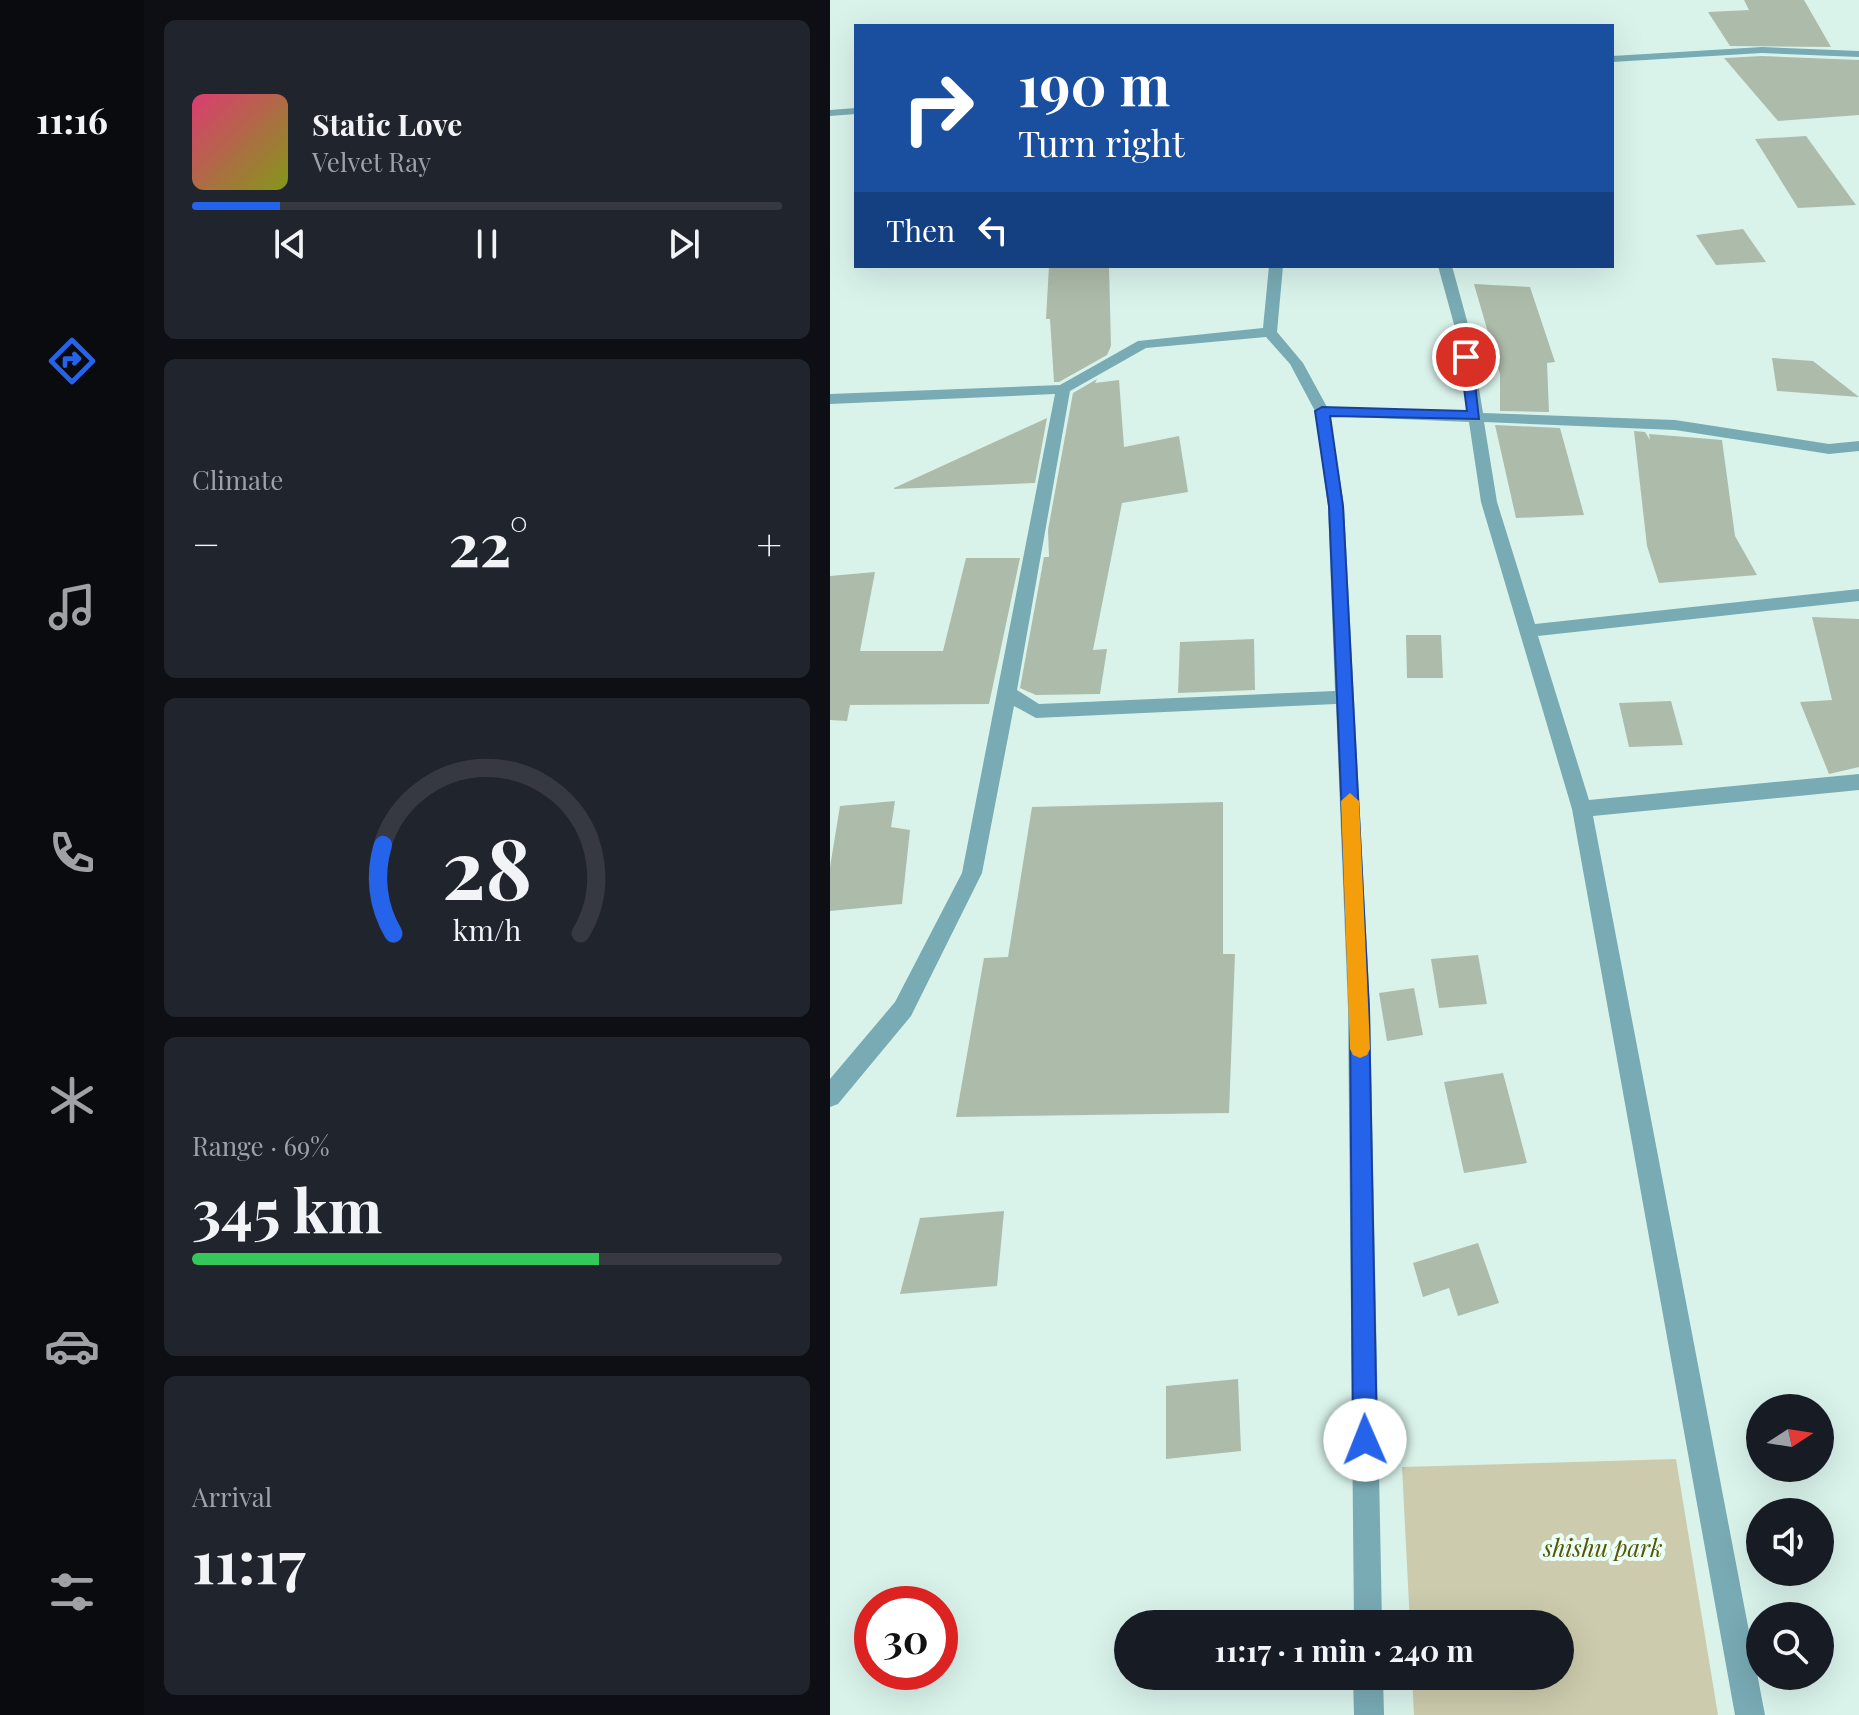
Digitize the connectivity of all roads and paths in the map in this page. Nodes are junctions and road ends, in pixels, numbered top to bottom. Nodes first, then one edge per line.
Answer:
1 (1859, 54) edge
2 (1614, 59) edge
3 (854, 111) edge
4 (830, 113) edge
5 (1276, 268) edge
6 (1446, 268) edge
7 (1270, 332) junction
8 (1063, 389) junction
9 (830, 399) edge
10 (1322, 411) junction
11 (1475, 416) junction
12 (1859, 446) edge
13 (1859, 595) edge
14 (1528, 631) junction
15 (1007, 693) junction
16 (1345, 697) junction
17 (1859, 782) edge
18 (1582, 809) junction
19 (830, 1096) edge
20 (1368, 1610) edge
21 (1368, 1690) edge
22 (1369, 1715) edge
23 (1750, 1715) edge

1 - 2 street
3 - 4 street
5 - 7 street
6 - 11 street
7 - 8 street
7 - 10 street
8 - 9 street
8 - 15 street
10 - 11 street
10 - 16 street
11 - 12 street
11 - 14 street
13 - 14 street
14 - 18 street
15 - 16 street
15 - 19 street
16 - 20 street
17 - 18 street
18 - 23 street
21 - 22 street

